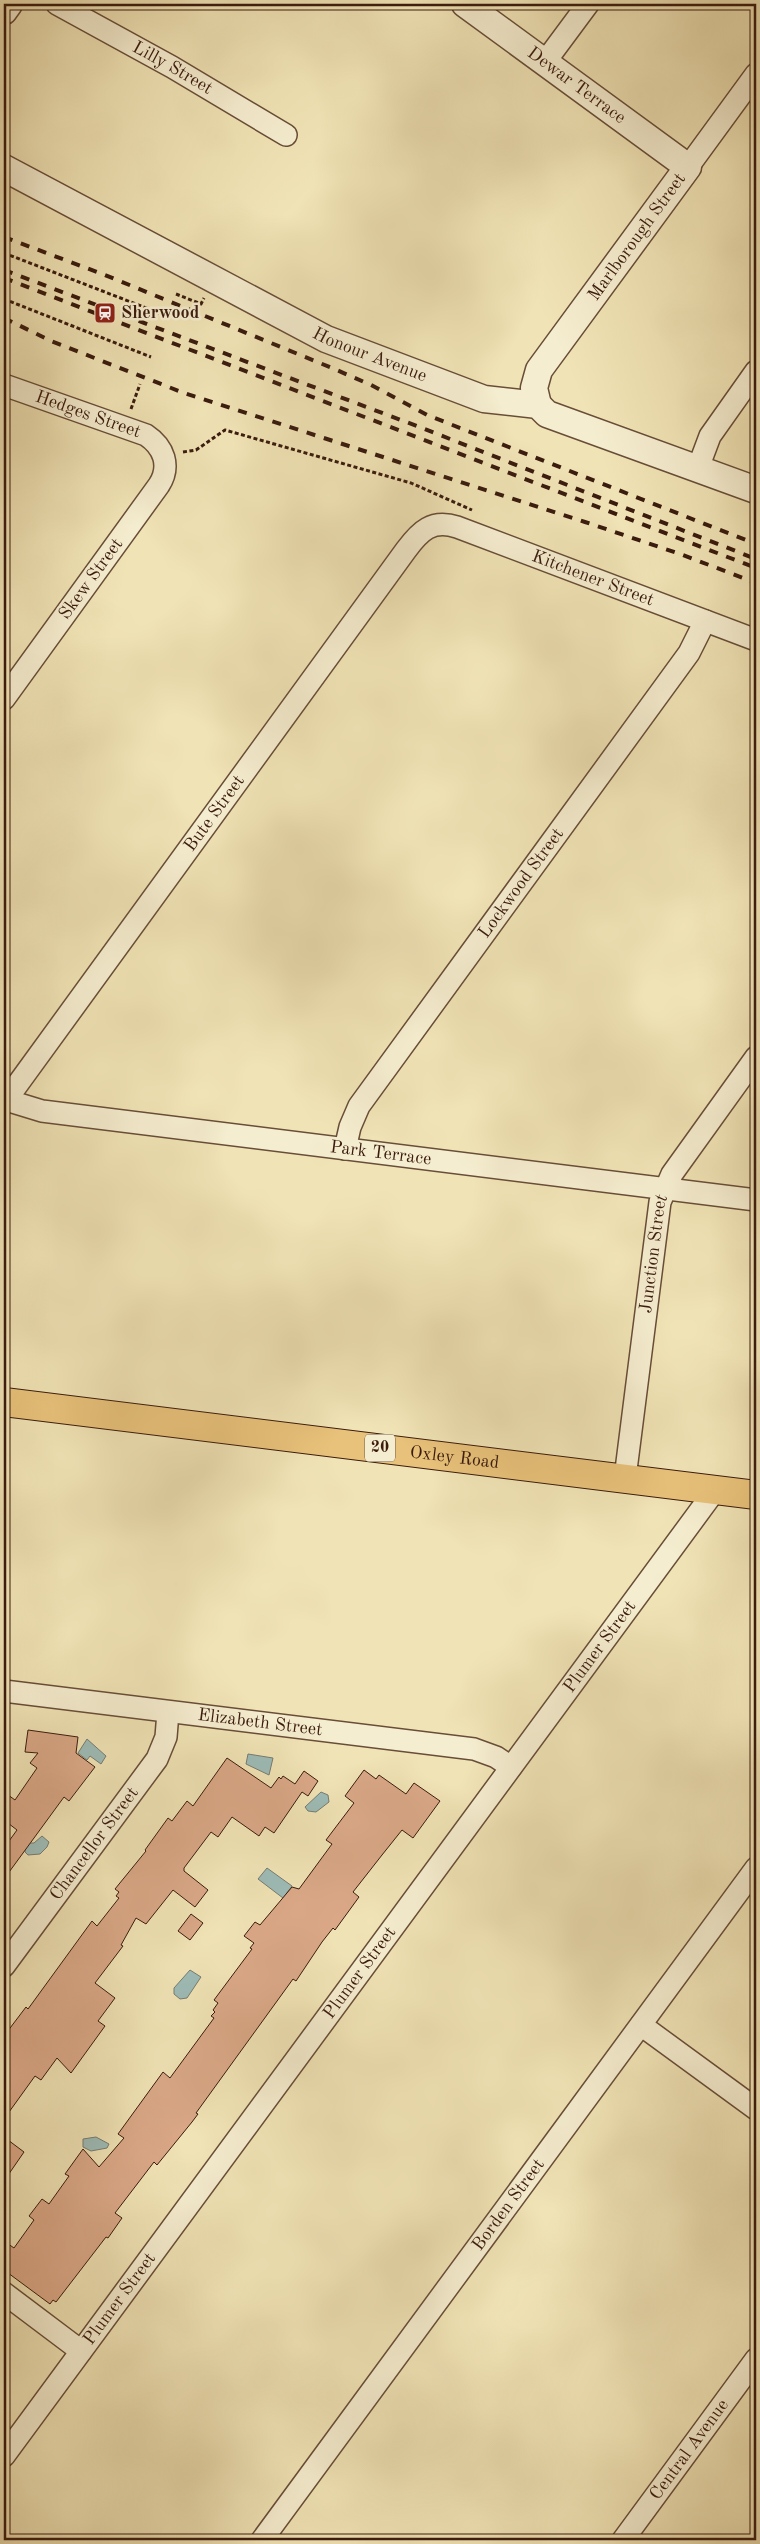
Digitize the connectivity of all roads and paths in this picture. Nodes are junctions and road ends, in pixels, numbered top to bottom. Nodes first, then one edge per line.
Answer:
1 (9, 4) edge
2 (57, 4) edge
3 (465, 4) edge
4 (588, 4) edge
5 (4, 11) edge
6 (545, 62) junction
7 (756, 74) edge
8 (286, 135) dead end
9 (688, 167) junction
10 (4, 168) edge
11 (4, 253) edge
12 (176, 294) dead end
13 (4, 299) edge
14 (200, 304) dead end
15 (167, 316) dead end
16 (151, 358) dead end
17 (756, 371) edge
18 (140, 384) dead end
19 (4, 385) edge
20 (538, 405) junction
21 (131, 408) dead end
22 (164, 454) junction
23 (698, 468) junction
24 (756, 490) edge
25 (478, 513) dead end
26 (428, 527) joint
27 (705, 621) junction
28 (756, 640) edge
29 (4, 699) edge
30 (756, 1058) edge
31 (5, 1102) edge
32 (345, 1149) junction
33 (666, 1188) junction
34 (756, 1200) edge
35 (4, 1402) edge
36 (625, 1478) junction
37 (716, 1490) junction
38 (756, 1495) edge
39 (4, 1692) edge
40 (168, 1712) junction
41 (511, 1767) junction
42 (756, 1868) edge
43 (4, 1966) edge
44 (641, 2025) junction
45 (756, 2109) edge
46 (4, 2293) edge
47 (81, 2351) junction
48 (756, 2359) edge
49 (4, 2456) edge
50 (262, 2540) edge
51 (623, 2540) edge

1 - 5 street
2 - 8 street, Lilly Street
3 - 6 street, Dewar Terrace
4 - 6 street
6 - 9 street, Dewar Terrace
7 - 9 street, Marlborough Street
9 - 20 street, Marlborough Street
10 - 20 street, Honour Avenue
11 - 15 path
12 - 14 path
13 - 16 path
17 - 23 street
18 - 21 path
19 - 22 street, Hedges Street
20 - 23 street, Honour Avenue
22 - 25 path
22 - 29 street, Skew Street
23 - 24 street, Honour Avenue
26 - 27 street, Kitchener Street
26 - 31 street, Bute Street
27 - 28 street, Kitchener Street
27 - 32 street, Lockwood Street
30 - 33 street, Junction Street
31 - 32 street, Park Terrace
32 - 33 street, Park Terrace
33 - 34 street, Park Terrace
33 - 36 street, Junction Street
35 - 36 main road, Oxley Road / 20
36 - 37 main road, Oxley Road / 20
37 - 38 main road, Oxley Road / 20
37 - 41 street, Plumer Street
39 - 40 street, Elizabeth Street
40 - 41 street, Elizabeth Street
40 - 43 street, Chancellor Street
41 - 47 street, Plumer Street
42 - 44 street, Borden Street
44 - 45 street
44 - 50 street, Borden Street
46 - 47 street
47 - 49 street, Plumer Street
48 - 51 street, Central Avenue

